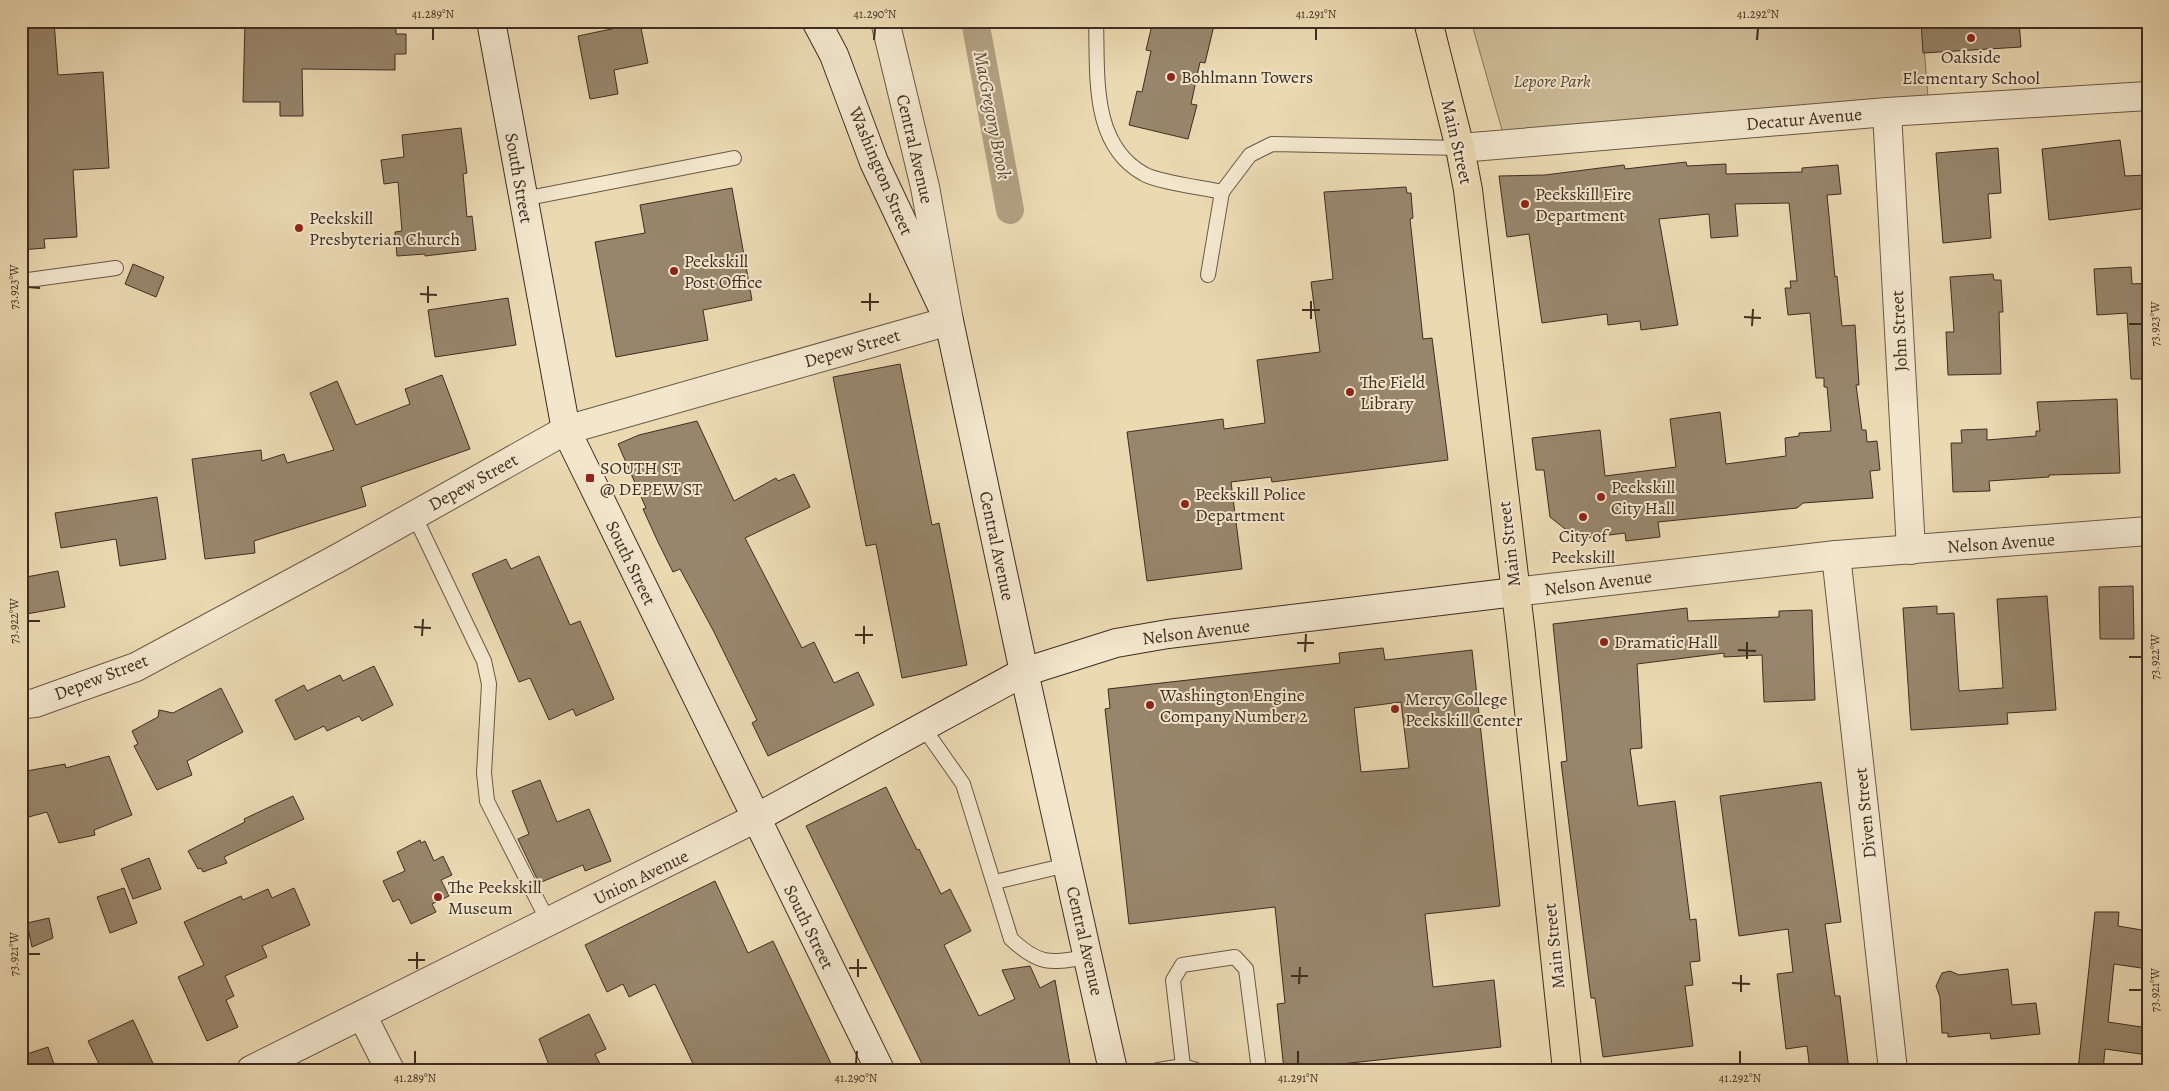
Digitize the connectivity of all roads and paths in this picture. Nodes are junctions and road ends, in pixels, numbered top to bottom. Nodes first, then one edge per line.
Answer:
1 (491, 21) edge
2 (816, 21) edge
3 (886, 21) edge
4 (1096, 21) edge
5 (1428, 21) edge
6 (2148, 96) edge
7 (1887, 112) junction
8 (1460, 148) junction
9 (734, 158) dead end
10 (1222, 192) junction
11 (523, 199) junction
12 (116, 268) dead end
13 (1208, 275) dead end
14 (21, 281) edge
15 (949, 321) junction
16 (566, 430) junction
17 (414, 515) junction
18 (2148, 532) edge
19 (1911, 550) junction
20 (1836, 556) junction
21 (1515, 592) junction
22 (1024, 672) junction
23 (21, 705) edge
24 (923, 727) junction
25 (756, 818) junction
26 (1068, 865) junction
27 (995, 882) junction
28 (548, 923) junction
29 (1088, 957) junction
30 (362, 1015) junction
31 (1190, 1068) edge
32 (251, 1070) edge
33 (390, 1070) edge
34 (880, 1070) edge
35 (1113, 1070) edge
36 (1158, 1070) edge
37 (1259, 1070) edge
38 (1567, 1070) edge
39 (1893, 1070) edge

1 - 11 street, South Street
2 - 15 street, Washington Street
3 - 15 street, Central Avenue
4 - 10 lane
5 - 8 main road, Main Street
6 - 7 street, Decatur Avenue
7 - 8 street, Decatur Avenue
7 - 19 street, John Street
8 - 10 lane
8 - 21 main road, Main Street
9 - 11 lane
10 - 13 lane
11 - 16 street, South Street
12 - 14 lane
15 - 16 street, Depew Street
15 - 22 street, Central Avenue
16 - 17 street, Depew Street
16 - 25 street, South Street
17 - 23 street, Depew Street
17 - 28 lane
18 - 19 street, Nelson Avenue
19 - 20 street, Nelson Avenue
20 - 21 street, Nelson Avenue
20 - 39 street, Diven Street
21 - 22 street, Nelson Avenue
21 - 38 main road, Main Street
22 - 24 street, Union Avenue
22 - 26 street, Central Avenue
24 - 25 street, Union Avenue
24 - 27 lane
25 - 28 street, Union Avenue
25 - 34 street, South Street
26 - 27 lane
26 - 29 street, Central Avenue
27 - 29 lane
28 - 30 street, Union Avenue
29 - 35 street, Central Avenue
30 - 32 street, Union Avenue
30 - 33 street
31 - 36 lane
31 - 37 lane

